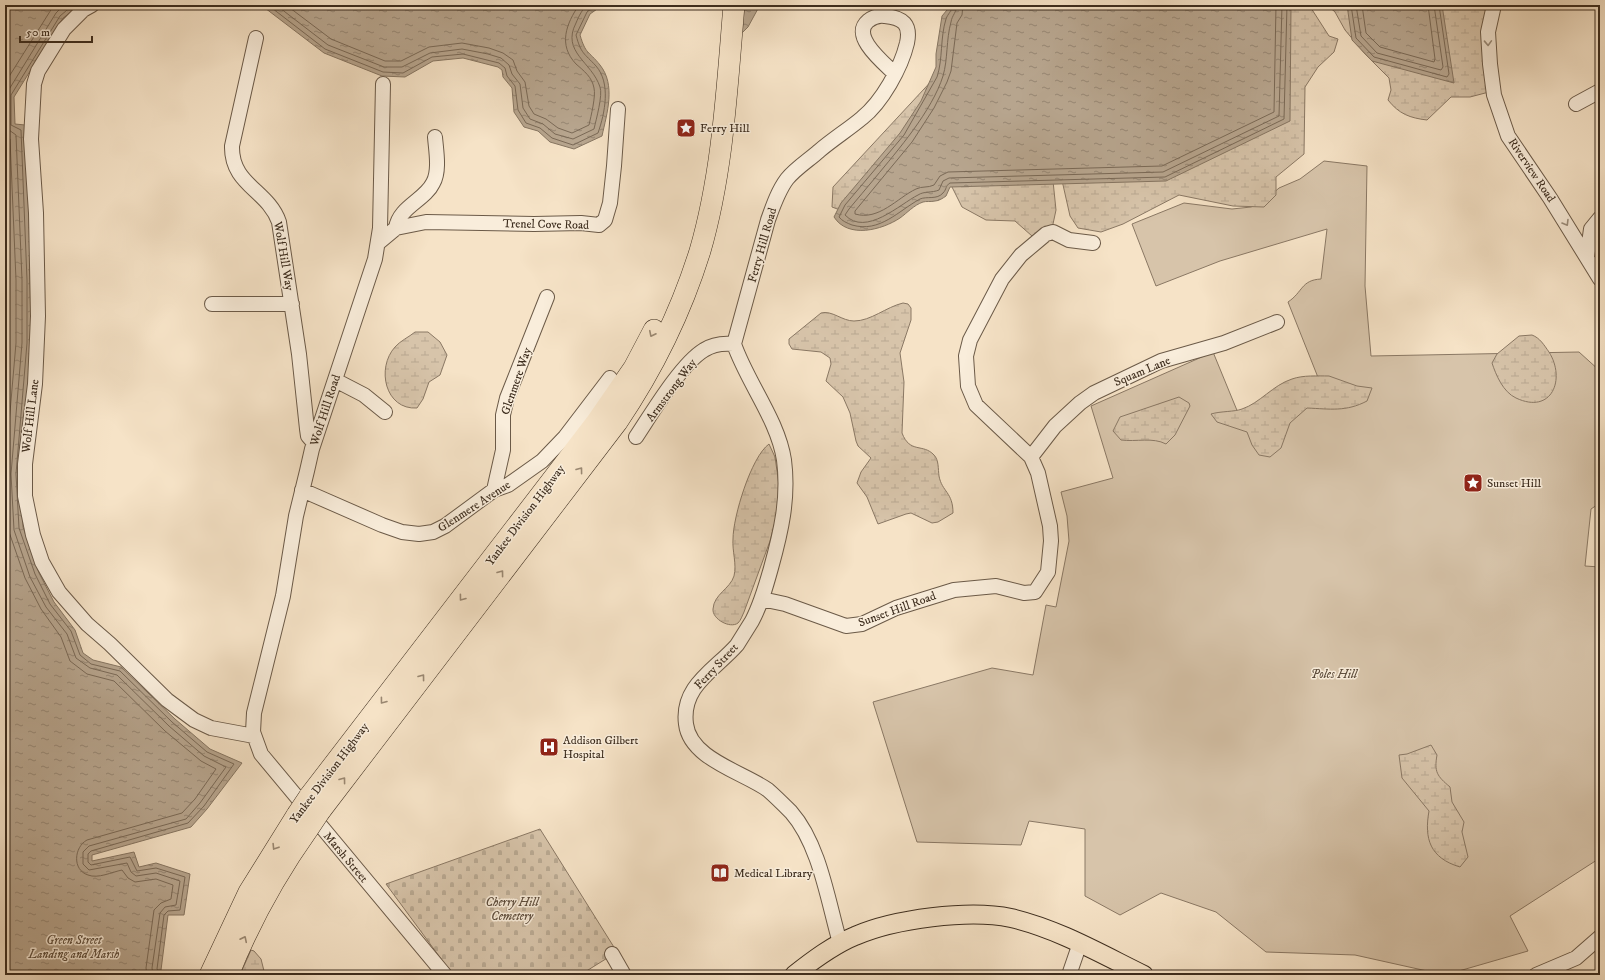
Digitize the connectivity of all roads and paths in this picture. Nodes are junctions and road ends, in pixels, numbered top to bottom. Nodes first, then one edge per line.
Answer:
1 (92, 5) edge
2 (721, 5) edge
3 (734, 5) edge
4 (1494, 5) edge
5 (256, 38) dead end
6 (895, 74) dead end
7 (721, 81) junction
8 (383, 84) dead end
9 (1600, 91) edge
10 (1576, 104) dead end
11 (618, 109) dead end
12 (435, 137) dead end
13 (1600, 218) edge
14 (396, 228) junction
15 (378, 242) junction
16 (1093, 243) dead end
17 (1587, 258) junction
18 (1600, 279) edge
19 (547, 297) dead end
20 (212, 304) dead end
21 (292, 304) junction
22 (1277, 322) dead end
23 (734, 344) junction
24 (610, 378) dead end
25 (335, 380) junction
26 (385, 412) dead end
27 (636, 437) dead end
28 (314, 443) junction
29 (1031, 457) junction
30 (302, 490) junction
31 (494, 490) junction
32 (762, 599) junction
33 (254, 736) junction
34 (302, 822) junction
35 (1600, 937) edge
36 (840, 943) junction
37 (1080, 943) junction
38 (612, 954) dead end
39 (210, 975) edge
40 (228, 975) edge
41 (445, 975) edge
42 (624, 975) edge
43 (794, 975) edge
44 (1069, 975) edge
45 (1144, 975) edge
46 (1536, 975) edge

1 - 33 street, Wolf Hill Lane
2 - 7 highway, Yankee Division Highway
3 - 7 highway, Yankee Division Highway
4 -> 17 street, Riverview Road
5 - 21 street, Wolf Hill Way
6 - 23 street, Ferry Hill Road
7 - 34 highway, Yankee Division Highway, bridge
8 - 15 street, Wolf Hill Road
9 - 10 street
11 - 14 street, Trenel Cove Road
12 - 14 street
13 - 17 street
14 - 15 street, Trenel Cove Road
15 - 25 street, Wolf Hill Road
16 - 29 street
17 - 18 street, Riverview Road
19 - 31 street, Glenmere Way
20 - 21 street
21 - 28 street, Wolf Hill Way
22 - 29 street, Squam Lane
23 - 27 street, Armstrong Way
23 - 32 street, Ferry Street
24 - 31 street, Glenmere Avenue
25 - 26 street
25 - 28 street, Wolf Hill Road
28 - 30 street, Wolf Hill Road
29 - 32 street, Sunset Hill Road
30 - 31 street, Glenmere Avenue
30 - 33 street, Wolf Hill Road
32 - 36 street, Ferry Street
33 - 41 street, Marsh Street
34 -> 39 highway, Yankee Division Highway
40 -> 34 highway, Yankee Division Highway
35 - 46 street
36 - 37 main road
36 - 43 main road
37 - 44 street
37 - 45 main road
38 - 42 street

